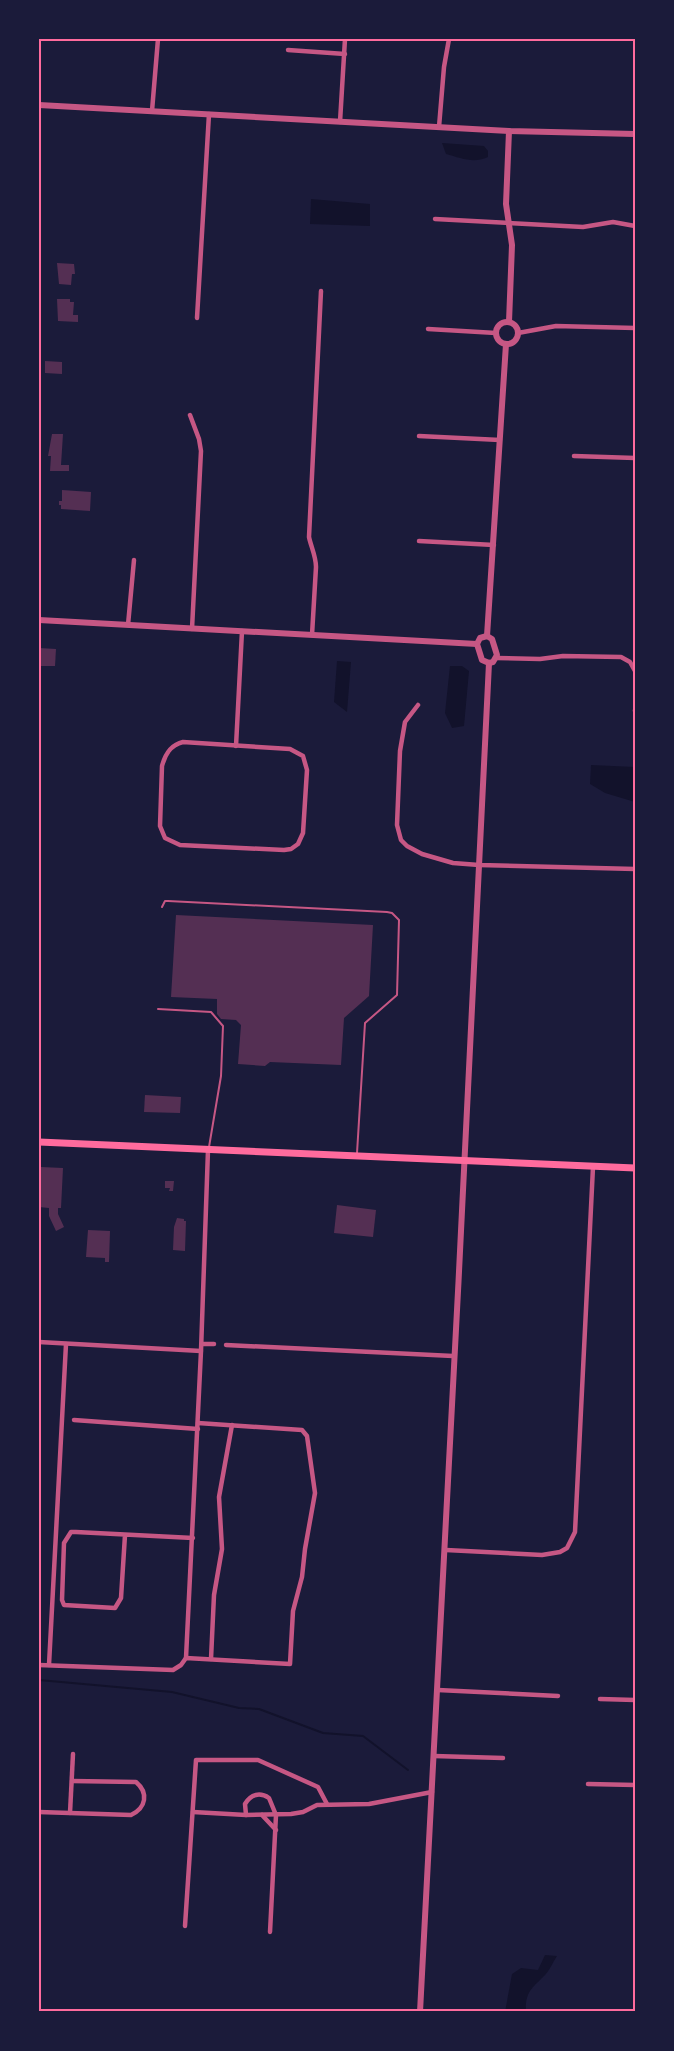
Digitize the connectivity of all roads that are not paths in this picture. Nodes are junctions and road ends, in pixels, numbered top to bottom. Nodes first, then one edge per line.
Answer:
1 (158, 39) edge
2 (345, 39) edge
3 (449, 39) edge
4 (288, 50) dead end
5 (345, 54) junction
6 (39, 105) edge
7 (152, 111) junction
8 (209, 114) junction
9 (340, 122) junction
10 (439, 127) junction
11 (509, 131) junction
12 (635, 134) edge
13 (435, 219) dead end
14 (507, 223) junction
15 (635, 226) edge
16 (321, 291) dead end
17 (197, 318) dead end
18 (509, 322) junction
19 (635, 328) edge
20 (428, 329) dead end
21 (496, 333) junction
22 (518, 333) junction
23 (506, 344) junction
24 (190, 415) dead end
25 (419, 436) dead end
26 (500, 440) junction
27 (574, 456) dead end
28 (635, 458) edge
29 (419, 541) dead end
30 (494, 545) junction
31 (134, 560) dead end
32 (39, 620) edge
33 (128, 625) junction
34 (192, 629) junction
35 (242, 631) junction
36 (312, 635) junction
37 (487, 636) junction
38 (477, 644) junction
39 (496, 658) junction
40 (489, 663) junction
41 (635, 671) edge
42 (418, 705) dead end
43 (236, 746) junction
44 (479, 865) junction
45 (635, 869) edge
46 (162, 907) dead end
47 (158, 1009) dead end
48 (39, 1142) edge
49 (208, 1150) junction
50 (356, 1157) junction
51 (465, 1162) junction
52 (593, 1167) junction
53 (635, 1168) edge
54 (39, 1342) edge
55 (66, 1344) junction
56 (202, 1344) junction
57 (214, 1344) dead end
58 (226, 1345) dead end
59 (201, 1351) junction
60 (453, 1356) junction
61 (74, 1420) dead end
62 (232, 1425) junction
63 (198, 1426) junction
64 (125, 1535) junction
65 (193, 1538) junction
66 (446, 1550) junction
67 (186, 1658) junction
68 (211, 1659) junction
69 (39, 1665) edge
70 (49, 1665) junction
71 (438, 1690) junction
72 (558, 1696) dead end
73 (600, 1699) dead end
74 (635, 1700) edge
75 (73, 1754) dead end
76 (434, 1756) junction
77 (503, 1758) dead end
78 (72, 1780) junction
79 (588, 1784) dead end
80 (635, 1785) edge
81 (432, 1792) junction
82 (327, 1804) junction
83 (39, 1812) edge
84 (193, 1812) junction
85 (70, 1813) junction
86 (246, 1815) junction
87 (262, 1815) junction
88 (276, 1815) junction
89 (276, 1830) junction
90 (185, 1926) dead end
91 (270, 1932) dead end
92 (420, 2012) edge

1 - 7 street
2 - 5 street
3 - 10 street
4 - 5 street
5 - 9 street
6 - 7 street
7 - 8 street
8 - 9 street
8 - 17 street
9 - 10 street
10 - 11 street
11 - 12 street
11 - 14 street
13 - 14 street
14 - 15 street
14 - 18 street
16 - 36 street
18 - 21 street
18 - 22 street
19 - 22 street
20 - 21 street
21 - 23 street
22 - 23 street
23 - 26 street
24 - 34 street
25 - 26 street
26 - 30 street
27 - 28 street
29 - 30 street
30 - 37 street
31 - 33 street
32 - 33 street
33 - 34 street
34 - 35 street
35 - 36 street
35 - 43 street
36 - 38 street
37 - 38 street
37 - 39 street
38 - 40 street
39 - 40 street
39 - 41 street
40 - 44 street
42 - 44 street
43 - 43 street
44 - 45 street
44 - 51 street
46 - 50 lane
47 - 49 lane
48 - 49 main road
49 - 50 main road
49 - 56 street
50 - 51 main road
51 - 52 main road
51 - 60 street
52 - 53 main road
52 - 66 street
54 - 55 street
55 - 59 street
55 - 70 street
56 - 57 street
56 - 59 street
58 - 60 street
59 - 63 street
60 - 66 street
61 - 63 street
62 - 63 street
62 - 68 street
62 - 68 street
63 - 65 street
64 - 64 street
64 - 65 street
65 - 67 street
66 - 71 street
67 - 68 street
67 - 70 street
69 - 70 street
71 - 72 street
71 - 76 street
73 - 74 street
75 - 78 street
76 - 77 street
76 - 81 street
78 - 85 street
78 - 85 street
79 - 80 street
81 - 82 street
81 - 92 street
82 - 84 street
82 - 88 street
83 - 85 street
84 - 86 street
84 - 90 street
86 - 87 street
86 - 88 street
87 - 88 street
87 - 89 street
88 - 89 street
89 - 91 street

